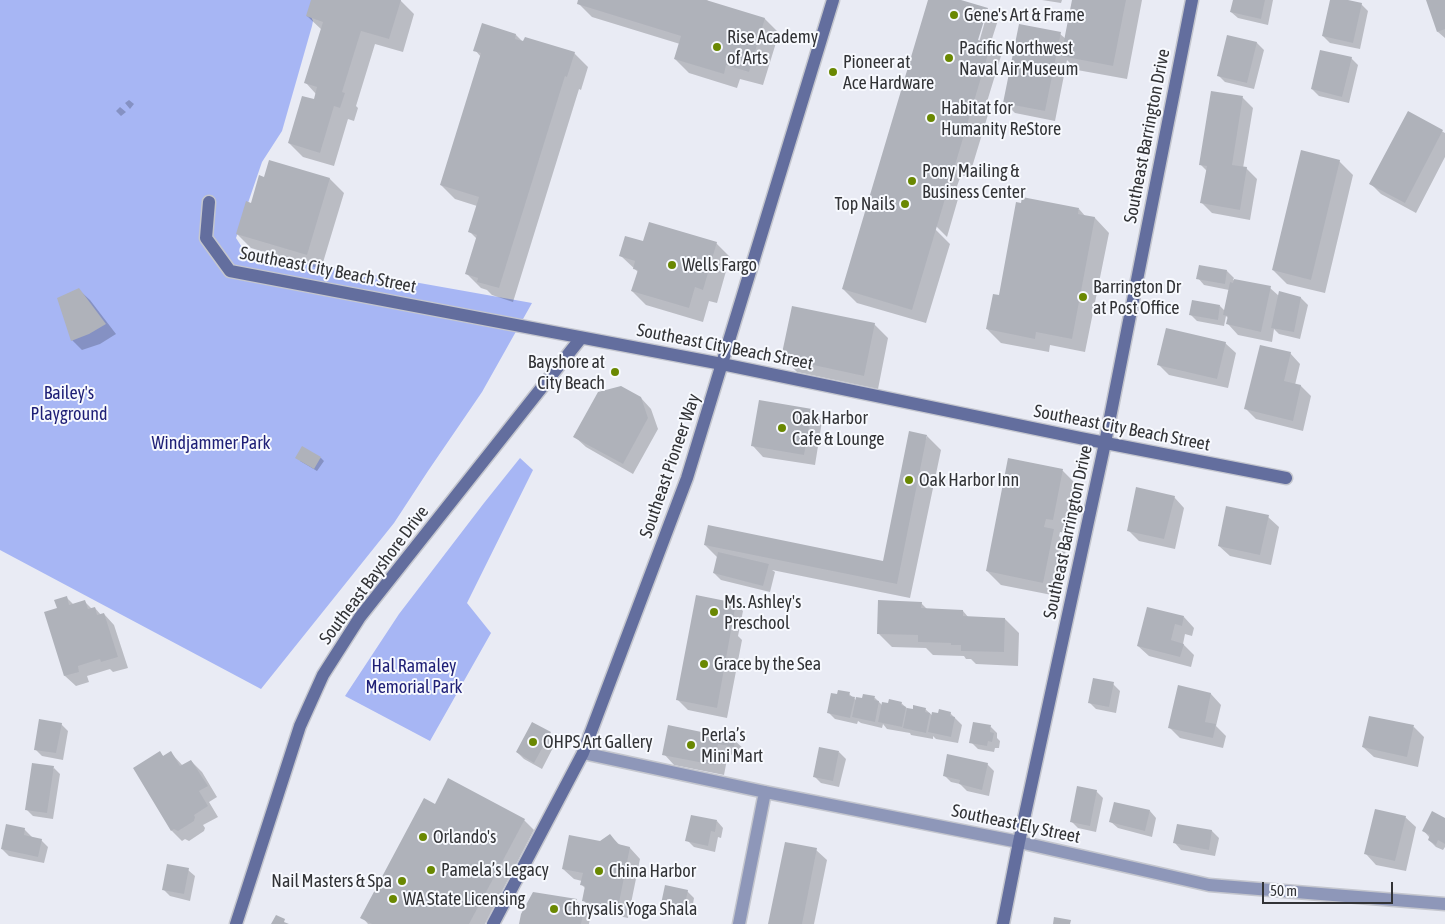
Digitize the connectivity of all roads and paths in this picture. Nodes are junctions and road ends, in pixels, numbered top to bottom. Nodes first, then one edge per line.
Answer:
1 (833, 0) edge
2 (1192, 0) edge
3 (209, 202) dead end
4 (581, 338) junction
5 (722, 364) junction
6 (1105, 443) junction
7 (1286, 478) dead end
8 (583, 753) junction
9 (765, 792) junction
10 (1019, 842) junction
11 (1445, 904) edge
12 (236, 924) edge
13 (493, 924) edge
14 (739, 924) edge
15 (1004, 924) edge

1 - 5 street, Southeast Pioneer Way
2 - 6 street, Southeast Barrington Drive
3 - 4 street, Southeast City Beach Street
4 - 5 street, Southeast City Beach Street
4 - 12 street, Southeast Bayshore Drive
5 - 6 street, Southeast City Beach Street
5 - 8 street, Southeast Pioneer Way
6 - 7 street, Southeast City Beach Street
6 - 10 street, Southeast Barrington Drive
8 - 9 street, Southeast Ely Street
8 - 13 street, Southeast Pioneer Way
9 - 10 street, Southeast Ely Street
9 - 14 street
10 - 11 street, Southeast Ely Street
10 - 15 street, Southeast Barrington Drive

